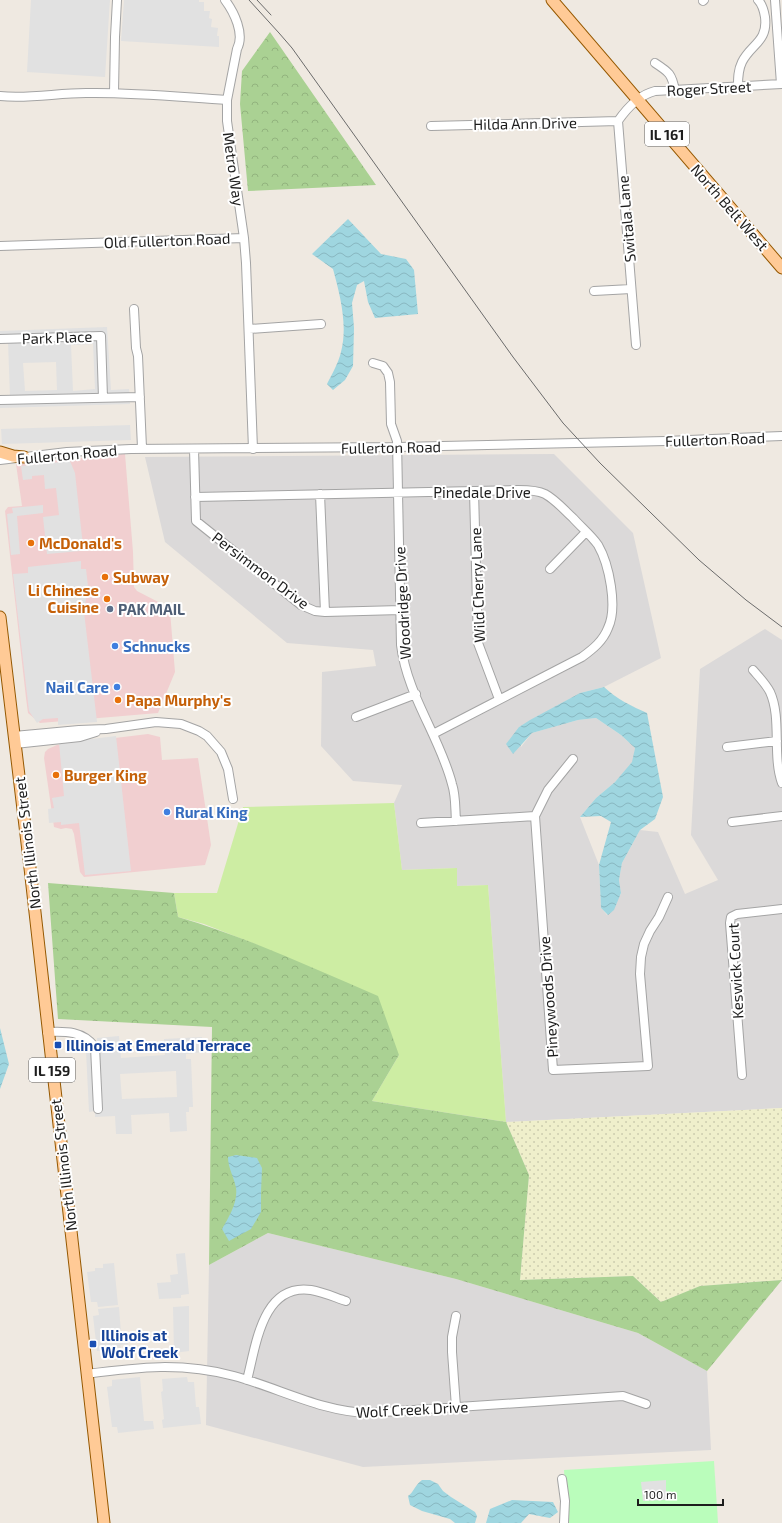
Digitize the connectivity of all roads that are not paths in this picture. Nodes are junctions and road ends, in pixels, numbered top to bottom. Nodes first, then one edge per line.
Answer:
1 (117, 0) edge
2 (225, 0) edge
3 (552, 0) edge
4 (758, 0) edge
5 (775, 0) edge
6 (779, 12) edge
7 (655, 63) dead end
8 (782, 84) edge
9 (738, 86) junction
10 (675, 91) junction
11 (114, 93) junction
12 (0, 96) edge
13 (19, 98) junction
14 (227, 100) junction
15 (637, 100) junction
16 (0, 103) edge
17 (618, 121) junction
18 (432, 126) dead end
19 (244, 238) junction
20 (0, 246) edge
21 (782, 268) edge
22 (631, 289) junction
23 (594, 291) dead end
24 (134, 309) dead end
25 (321, 324) dead end
26 (249, 329) junction
27 (0, 339) edge
28 (636, 345) dead end
29 (373, 363) dead end
30 (140, 397) junction
31 (103, 398) junction
32 (0, 400) edge
33 (782, 436) edge
34 (398, 447) junction
35 (142, 448) junction
36 (194, 449) junction
37 (253, 449) junction
38 (0, 452) edge
39 (24, 457) junction
40 (0, 460) edge
41 (474, 491) junction
42 (398, 493) junction
43 (320, 494) junction
44 (195, 497) junction
45 (586, 532) junction
46 (550, 569) dead end
47 (401, 610) junction
48 (325, 612) junction
49 (0, 617) edge
50 (753, 670) dead end
51 (416, 694) junction
52 (500, 699) junction
53 (356, 717) dead end
54 (433, 734) junction
55 (14, 740) junction
56 (777, 741) junction
57 (727, 747) dead end
58 (573, 759) dead end
59 (782, 783) edge
60 (233, 798) dead end
61 (535, 816) junction
62 (782, 816) edge
63 (456, 821) junction
64 (732, 822) dead end
65 (421, 823) dead end
66 (668, 897) dead end
67 (782, 909) edge
68 (47, 1032) junction
69 (742, 1075) dead end
70 (98, 1109) dead end
71 (346, 1301) dead end
72 (456, 1316) dead end
73 (86, 1374) junction
74 (247, 1380) junction
75 (646, 1404) dead end
76 (456, 1407) junction
77 (562, 1479) dead end
78 (104, 1523) edge
79 (564, 1523) edge

1 - 11 street
2 - 14 street, Metro Way
3 - 15 main road, North Belt West / IL 161
4 - 9 street
5 - 6 street
6 - 8 street
7 - 10 street
8 - 9 street, Roger Street
9 - 10 street, Roger Street
10 - 15 street, Roger Street
11 - 13 street
11 - 14 street
12 - 13 street
13 - 16 street
14 - 19 street, Metro Way
15 - 17 street
15 - 21 main road, North Belt West / IL 161
17 - 18 street, Hilda Ann Drive
17 - 22 street, Switala Lane
19 - 20 street, Old Fullerton Road
19 - 26 street, Old Fullerton Road
22 - 23 street
22 - 28 street, Switala Lane
24 - 30 street
25 - 26 street
26 - 37 street, Old Fullerton Road
27 - 31 street, Park Place
29 - 34 street, Woodridge Drive
30 - 31 street
30 - 35 street
31 - 32 street
33 - 34 street, Fullerton Road
34 - 37 street, Fullerton Road
34 - 42 street, Woodridge Drive
35 - 36 street, Fullerton Road
35 - 39 street, Fullerton Road
36 - 37 street, Fullerton Road
36 - 44 street, Persimmon Drive
38 - 39 main road
39 - 40 street, Fullerton Road
41 - 42 street, Pinedale Drive
41 - 45 street, Pinedale Drive
41 - 52 street, Wild Cherry Lane
42 - 43 street, Pinedale Drive
42 - 47 street, Woodridge Drive
43 - 44 street, Pinedale Drive
43 - 48 street
44 - 48 street, Persimmon Drive
45 - 46 street
45 - 52 street, Pinedale Drive
47 - 48 street, Persimmon Drive
47 - 51 street, Woodridge Drive
49 - 55 main road, North Illinois Street / IL 159
50 - 56 street
51 - 53 street
51 - 54 street, Woodridge Drive
52 - 54 street, Pinedale Drive
54 - 63 street, Woodridge Drive
55 - 60 street
55 - 68 main road, North Illinois Street / IL 159
56 - 57 street
56 - 59 street
58 - 61 street
61 - 63 street
61 - 66 street, Pineywoods Drive
62 - 64 street
63 - 65 street
67 - 69 street, Keswick Court
68 - 70 street
68 - 73 main road, North Illinois Street / IL 159
71 - 74 street
72 - 76 street
73 - 74 street, Wolf Creek Drive
73 - 78 main road, North Illinois Street / IL 159
74 - 76 street, Wolf Creek Drive
75 - 76 street, Wolf Creek Drive
77 - 79 street

